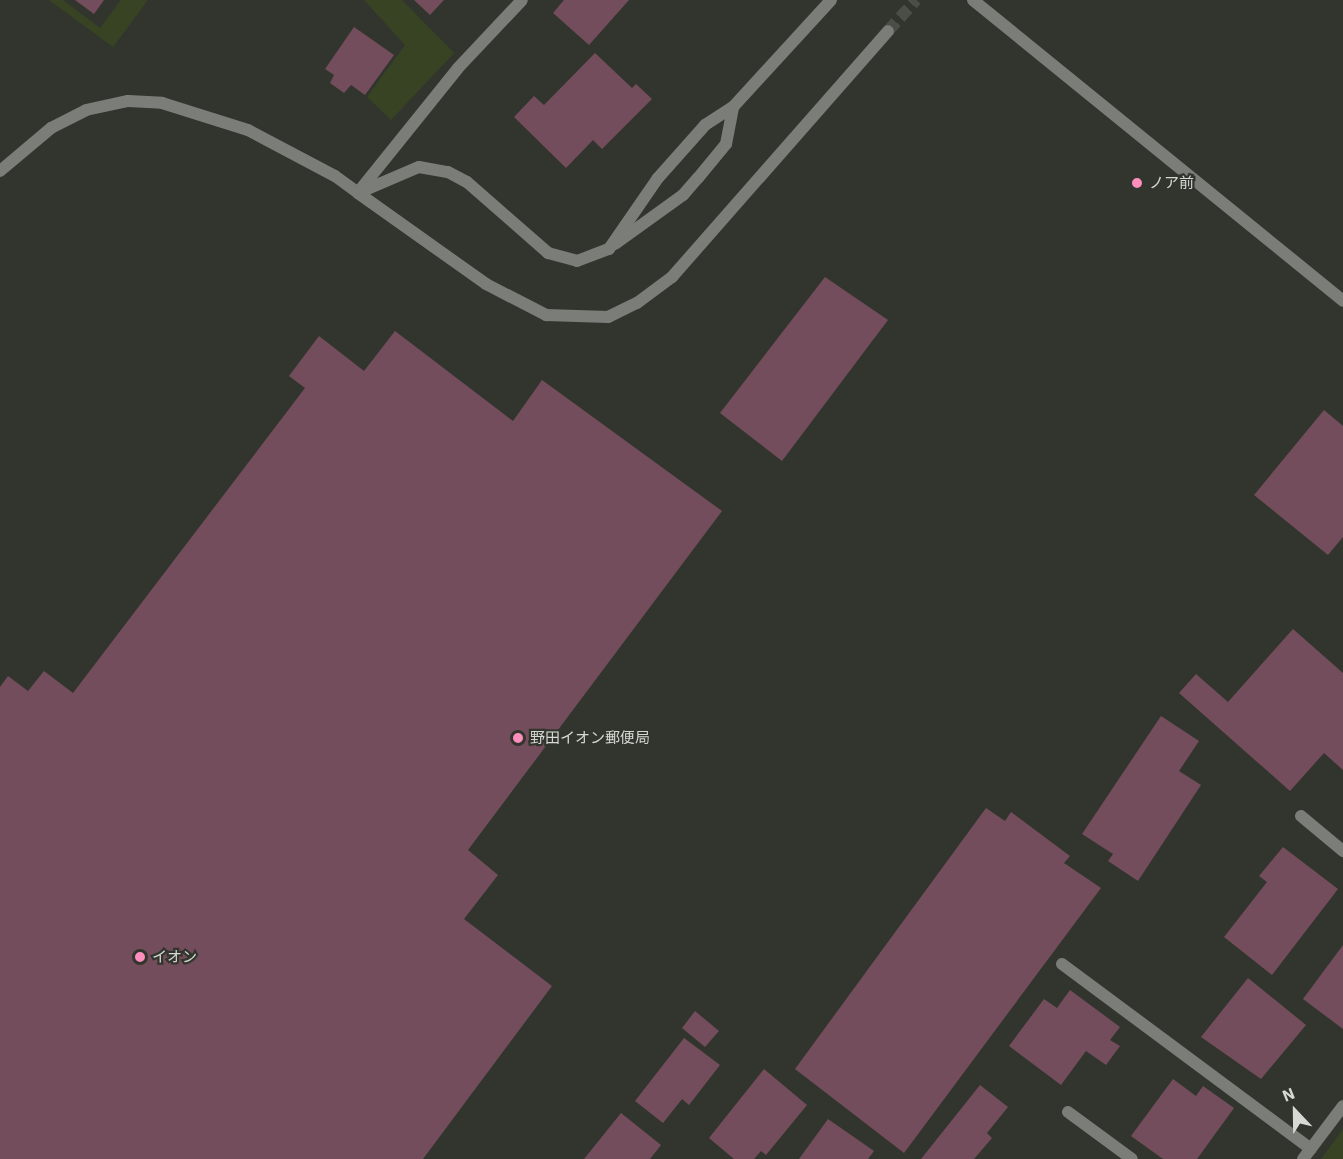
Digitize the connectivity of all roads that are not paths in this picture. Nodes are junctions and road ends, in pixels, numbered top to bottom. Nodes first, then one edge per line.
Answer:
1 (522, 0) edge
2 (831, 0) edge
3 (973, 0) edge
4 (888, 31) tunnel mouth
5 (733, 107) junction
6 (0, 171) edge
7 (358, 193) junction
8 (609, 249) junction
9 (1343, 301) edge
10 (1300, 816) dead end
11 (1343, 851) edge
12 (1062, 964) dead end
13 (1343, 1106) edge
14 (1068, 1112) dead end
15 (1307, 1154) edge
16 (1132, 1159) edge

1 - 7 street
2 - 5 street
3 - 9 street
4 - 7 street
5 - 8 street
5 - 8 street
6 - 7 street
7 - 8 street
10 - 11 street
12 - 15 street
13 - 15 street
14 - 16 street

